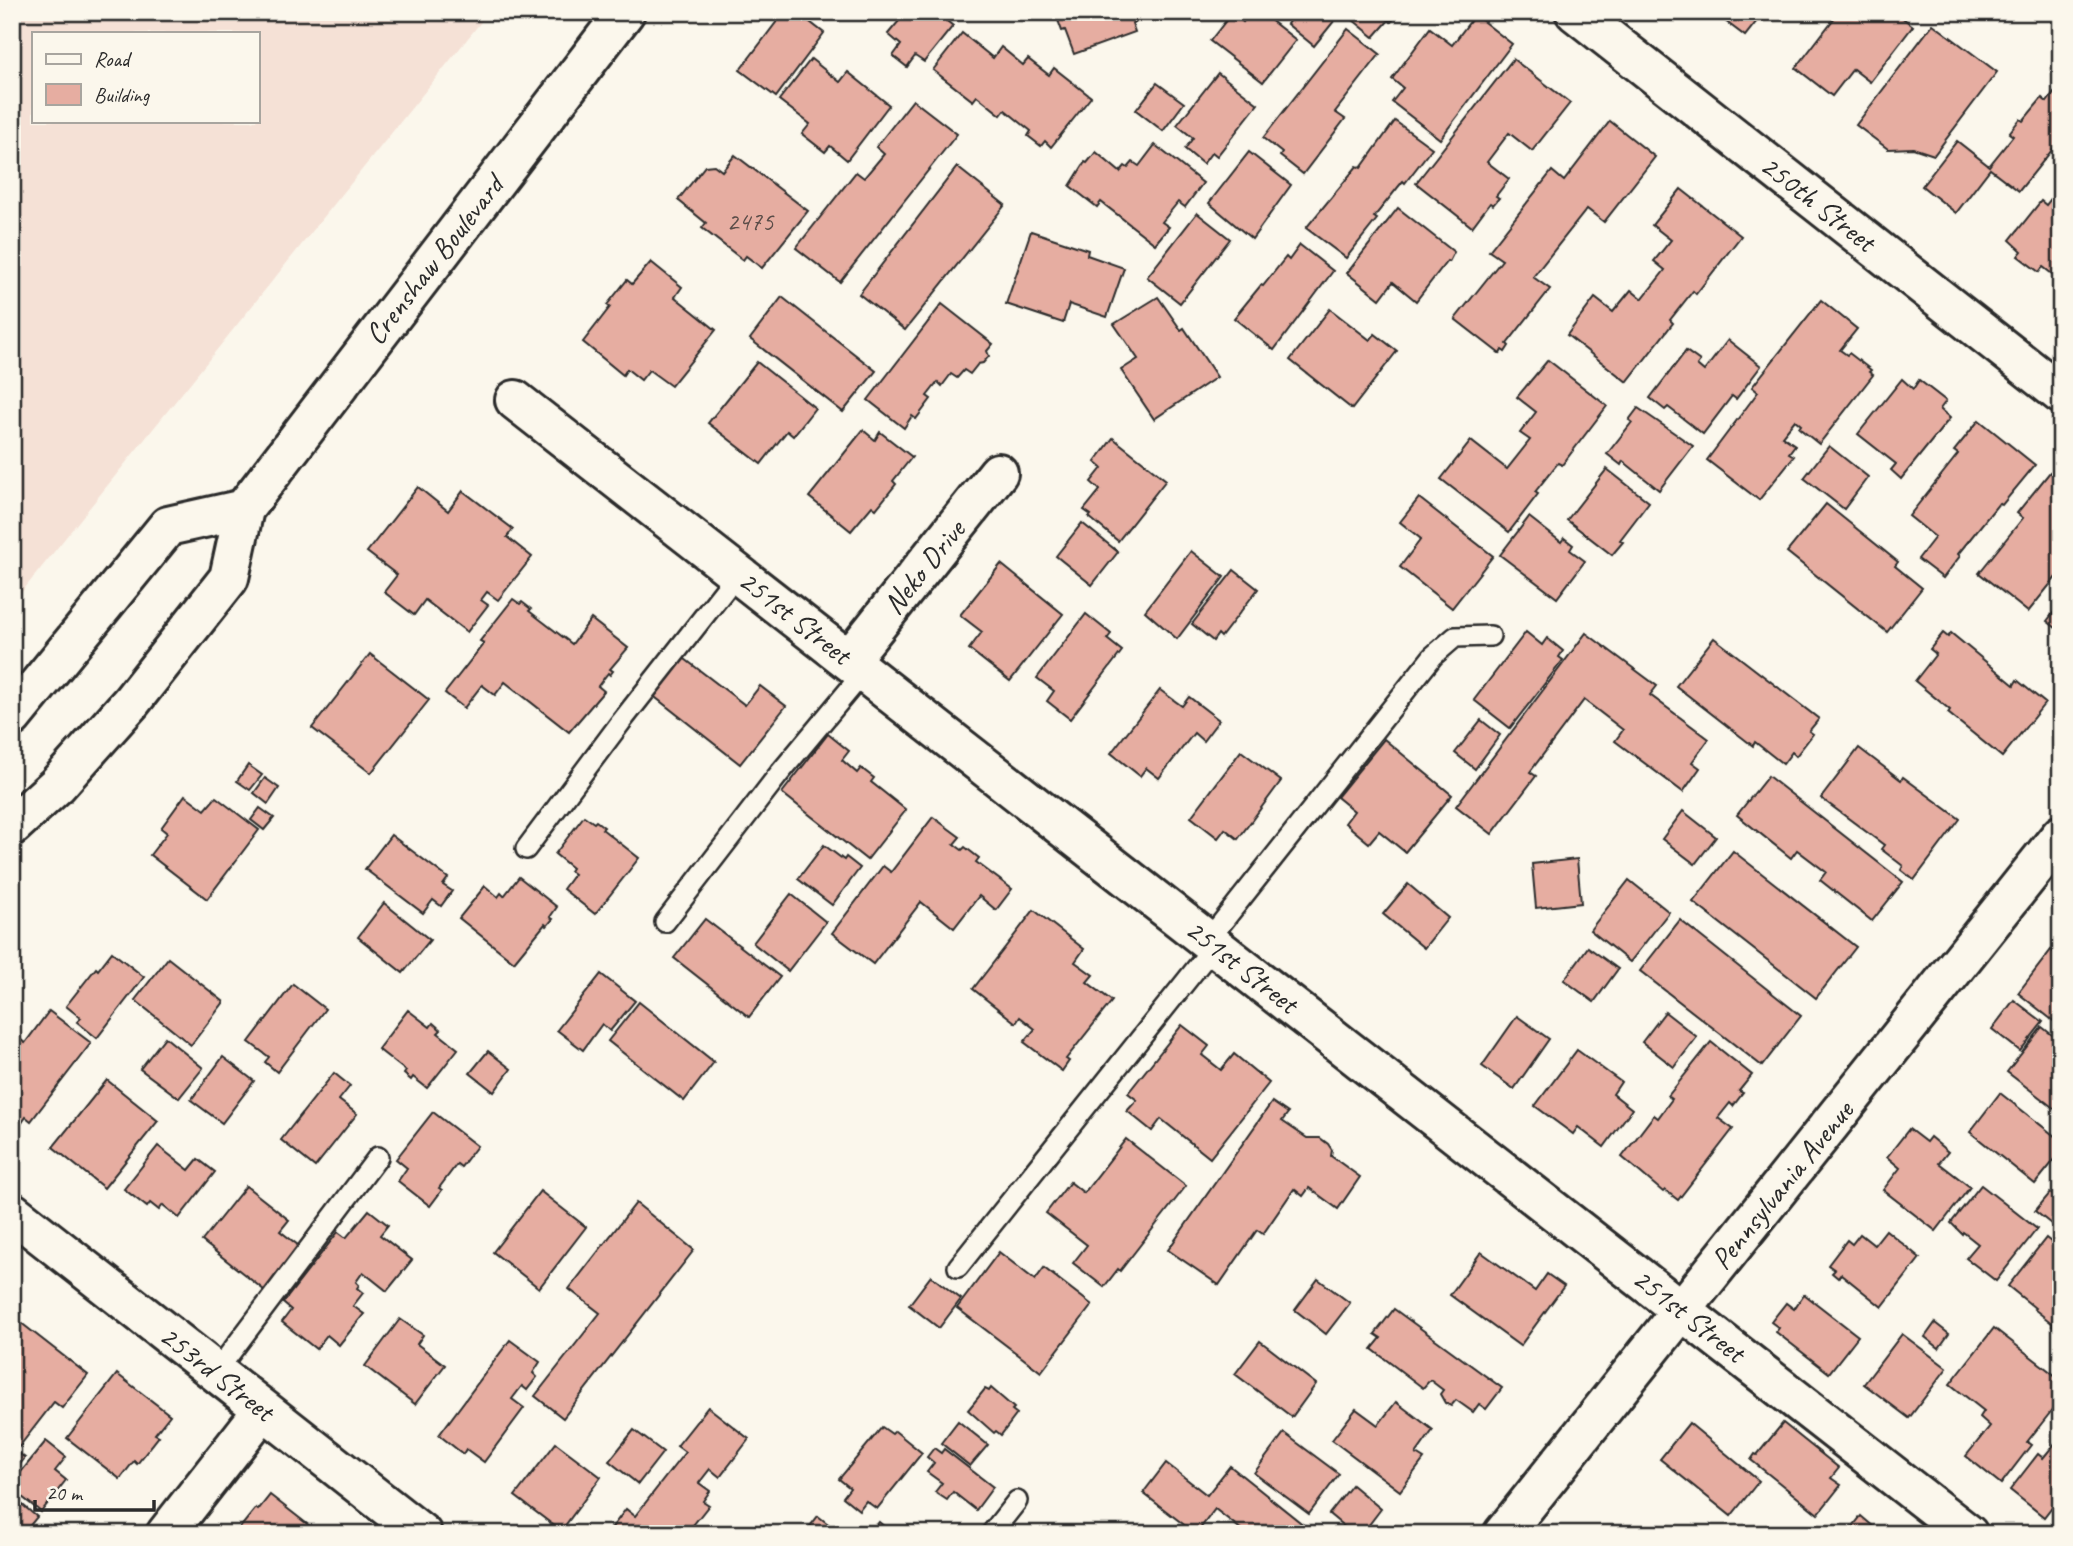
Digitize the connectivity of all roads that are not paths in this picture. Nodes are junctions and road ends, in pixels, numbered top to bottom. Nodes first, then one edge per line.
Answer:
1 (625, 12) edge
2 (1575, 12) edge
3 (2061, 394) edge
4 (515, 400) dead end
5 (998, 473) dead end
6 (244, 509) junction
7 (738, 573) junction
8 (1490, 636) dead end
9 (857, 666) junction
10 (12, 717) edge
11 (12, 826) edge
12 (2061, 835) edge
13 (526, 849) dead end
14 (665, 922) dead end
15 (1212, 942) junction
16 (378, 1157) dead end
17 (17, 1224) edge
18 (958, 1267) dead end
19 (1682, 1310) junction
20 (216, 1372) junction
21 (263, 1410) junction
22 (1017, 1501) dead end
23 (166, 1534) edge
24 (422, 1534) edge
25 (991, 1534) edge
26 (1503, 1534) edge
27 (1968, 1534) edge

1 - 6 street, Crenshaw Boulevard
2 - 3 street, 250th Street
4 - 7 street, 251st Street
5 - 9 street, Neko Drive
6 - 10 street
6 - 11 street, Crenshaw Boulevard
7 - 9 street, 251st Street
7 - 13 lane
8 - 15 lane
9 - 14 lane
9 - 15 street, 251st Street
12 - 19 street, Pennsylvania Avenue
15 - 18 lane
15 - 19 street, 251st Street
16 - 20 lane
17 - 20 street, 253rd Street
19 - 26 street, Pennsylvania Avenue
19 - 27 street, 251st Street
20 - 21 street, 253rd Street
21 - 23 street
21 - 24 street, 253rd Street
22 - 25 lane

